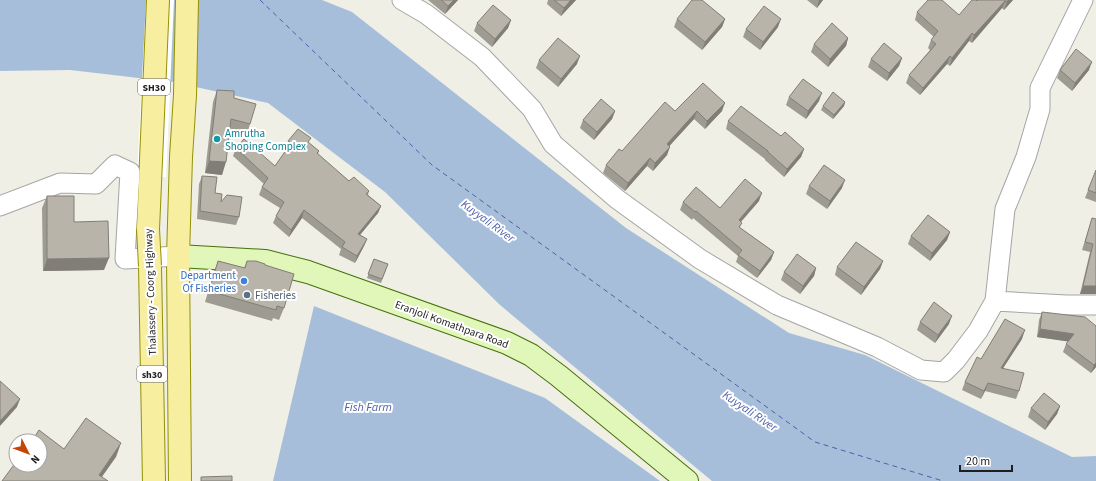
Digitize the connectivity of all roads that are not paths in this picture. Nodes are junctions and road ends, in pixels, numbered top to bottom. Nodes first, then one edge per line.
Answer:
1 (158, 0) edge
2 (187, 0) edge
3 (402, 0) edge
4 (1081, 1) edge
5 (0, 206) edge
6 (178, 256) junction
7 (150, 266) joint
8 (996, 301) junction
9 (1096, 305) edge
10 (154, 481) edge
11 (180, 481) edge
12 (687, 481) edge

1 - 7 main road, Thalassery - Coorg Highway / SH30, bridge
2 - 6 main road, SH30
3 - 8 street
4 - 8 street
5 - 6 street
6 - 11 main road, SH30
6 - 12 main road, Eranjoli Komathpara Road
7 - 10 main road, Thalassery - Coorg Highway / sh30
8 - 9 street

